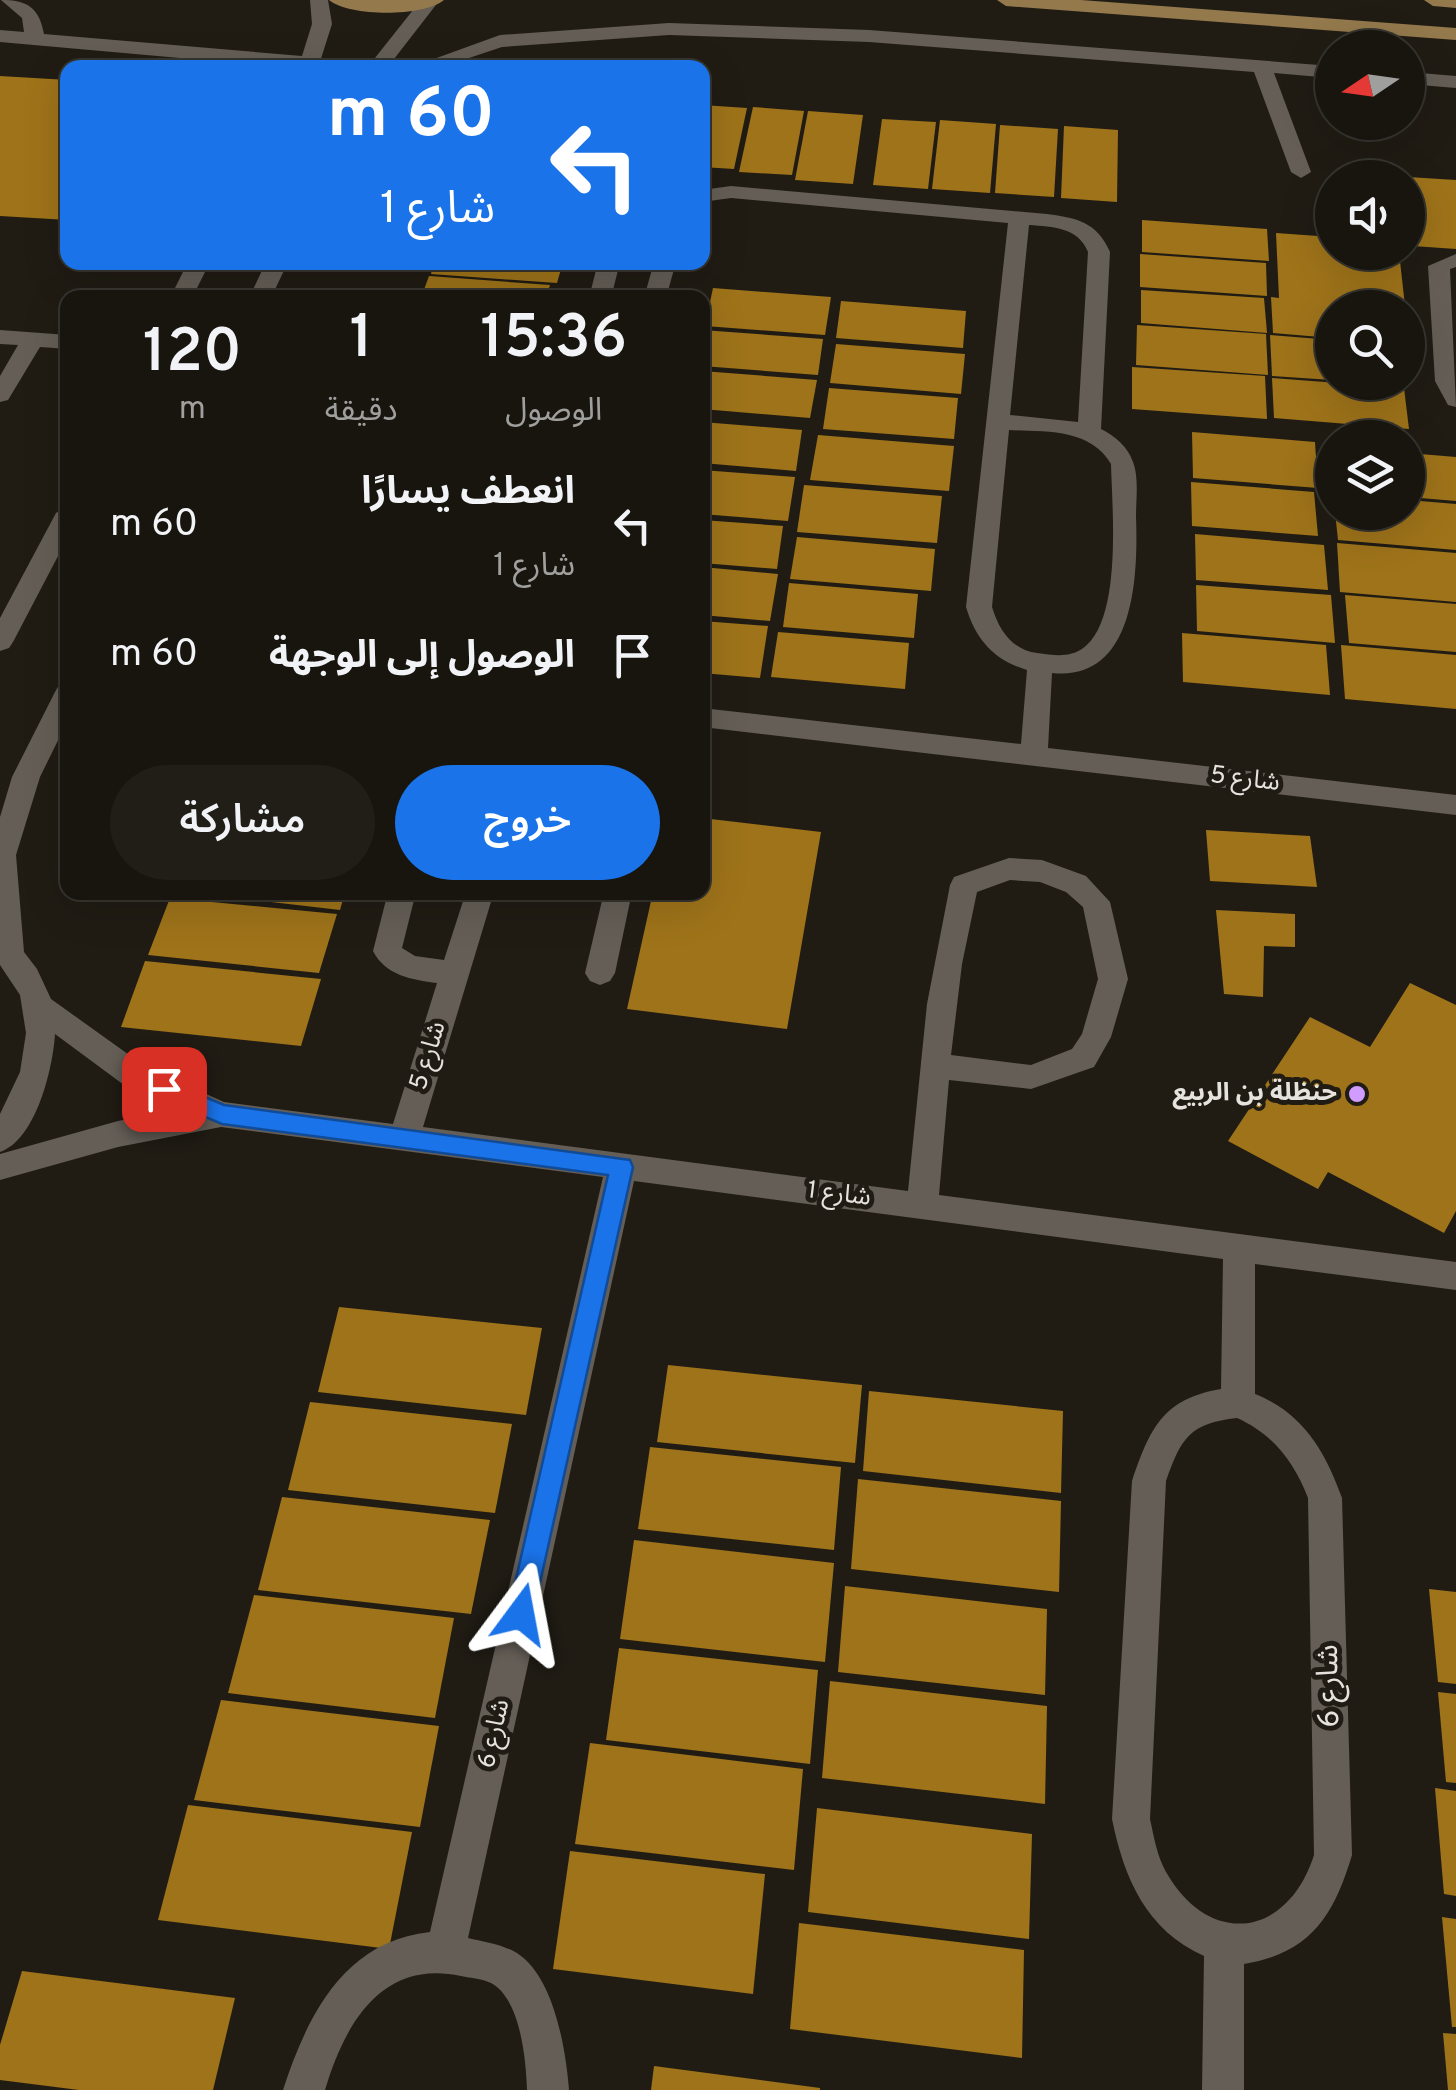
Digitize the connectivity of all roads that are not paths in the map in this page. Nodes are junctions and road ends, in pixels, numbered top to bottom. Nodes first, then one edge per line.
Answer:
1 (10, 0) edge
2 (318, 0) edge
3 (338, 0) edge
4 (1006, 0) edge
5 (1433, 0) edge
6 (433, 1) edge
7 (1456, 2) edge
8 (1456, 34) edge
9 (0, 36) edge
10 (35, 39) junction
11 (256, 60) edge
12 (311, 60) edge
13 (383, 60) edge
14 (442, 60) edge
15 (1262, 67) junction
16 (1315, 71) edge
17 (1425, 79) edge
18 (1456, 82) edge
19 (1300, 172) dead end
20 (710, 195) edge
21 (1018, 216) junction
22 (1456, 260) edge
23 (0, 337) edge
24 (33, 339) junction
25 (60, 341) edge
26 (0, 395) edge
27 (1456, 400) edge
28 (999, 422) junction
29 (1088, 432) junction
30 (60, 527) edge
31 (8, 610) edge
32 (0, 642) edge
33 (1040, 663) junction
34 (60, 708) edge
35 (710, 718) edge
36 (1034, 754) junction
37 (1456, 805) edge
38 (400, 900) edge
39 (477, 900) edge
40 (616, 900) edge
41 (5, 952) edge
42 (454, 973) junction
43 (600, 973) dead end
44 (40, 1007) junction
45 (938, 1066) junction
46 (222, 1114) junction
47 (404, 1138) junction
48 (0, 1139) edge
49 (0, 1167) edge
50 (621, 1167) junction
51 (922, 1206) junction
52 (1239, 1248) junction
53 (1456, 1276) edge
54 (1238, 1403) junction
55 (1224, 1944) junction
56 (446, 1949) junction
57 (304, 2090) edge
58 (548, 2090) edge
59 (1223, 2090) edge

1 - 10 street
2 - 12 street
3 - 6 main road
4 - 8 main road
5 - 7 main road
6 - 13 street
9 - 10 street
10 - 11 street
14 - 15 street
15 - 16 street
15 - 19 street
17 - 18 street
20 - 21 street
21 - 28 street
21 - 29 street
22 - 27 street
23 - 24 street
24 - 25 street
24 - 26 street
28 - 29 street
28 - 33 street
29 - 33 street
30 - 31 street
31 - 32 street
33 - 36 street
34 - 41 street
35 - 36 street, شارع 5
36 - 37 street, شارع 5
38 - 42 street
39 - 42 street, شارع 5
40 - 43 street
41 - 44 street
42 - 47 street, شارع 5
44 - 46 street, شارع 1
44 - 48 street
45 - 45 street
45 - 51 street
46 - 47 street, شارع 1
46 - 49 street, شارع 1
47 - 50 street, شارع 1
50 - 51 street, شارع 1
50 - 56 street, شارع 6
51 - 52 street, شارع 1
52 - 53 street, شارع 1
52 - 54 street
54 - 55 street
54 - 55 street, شارع 6
55 - 59 street
56 - 57 street
56 - 58 street

